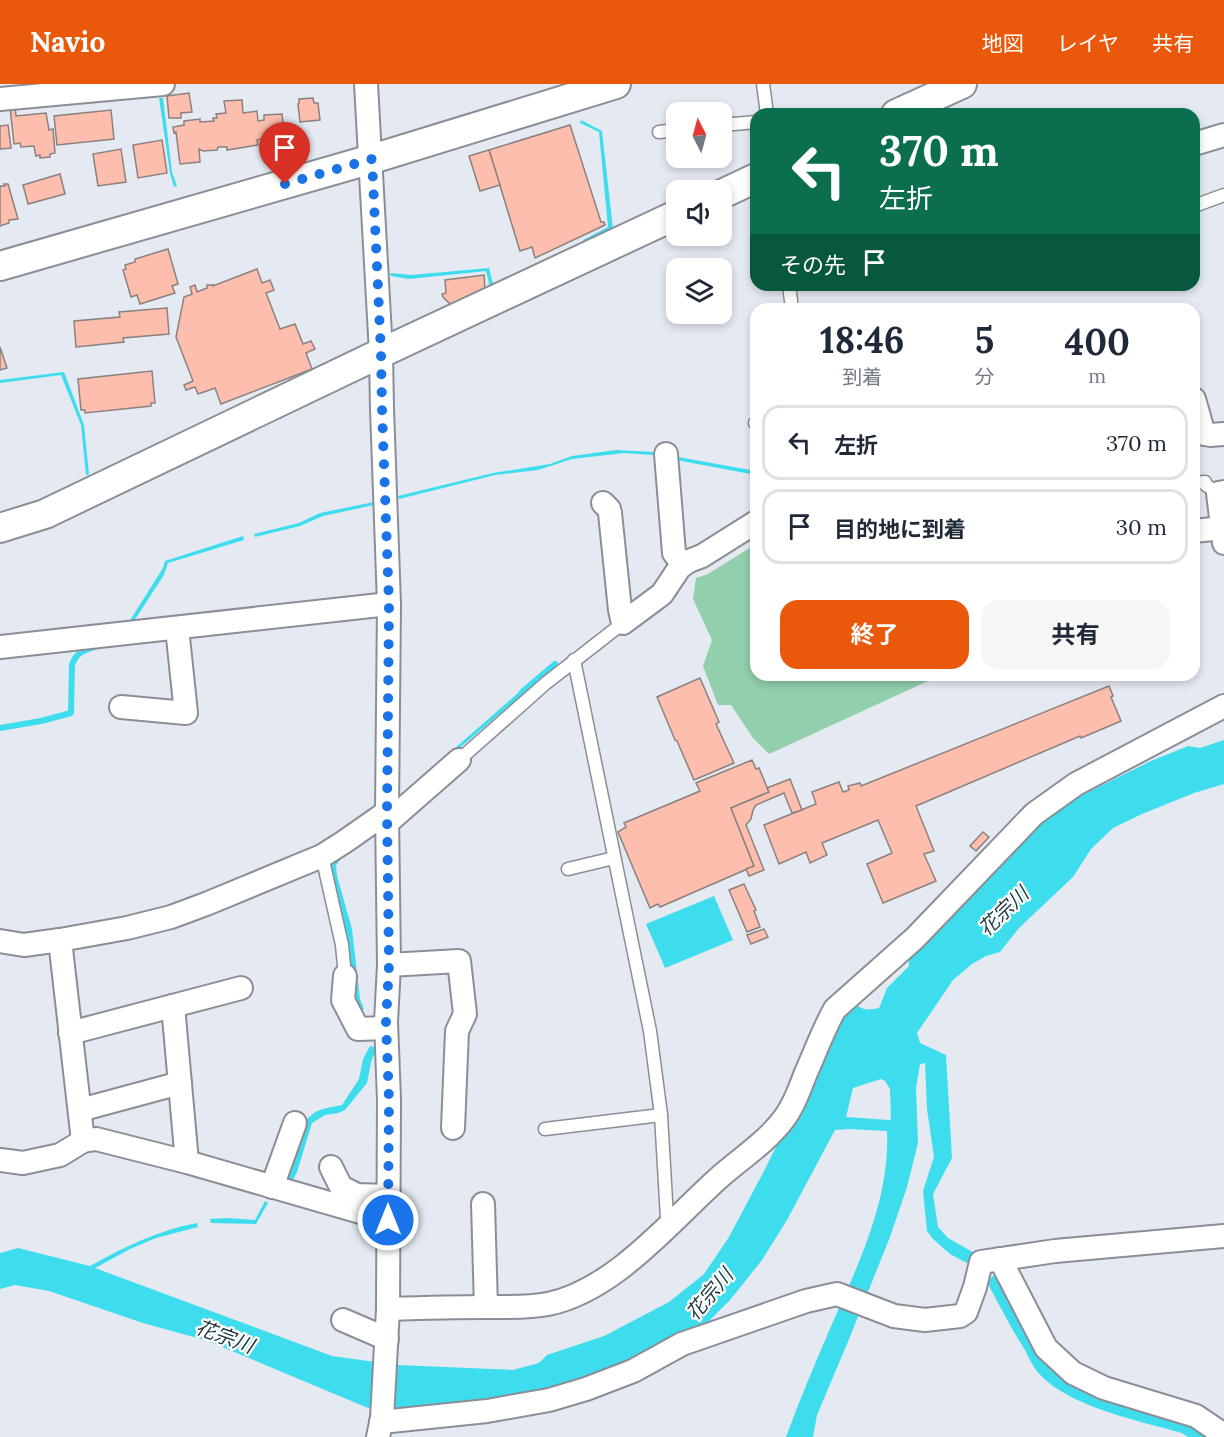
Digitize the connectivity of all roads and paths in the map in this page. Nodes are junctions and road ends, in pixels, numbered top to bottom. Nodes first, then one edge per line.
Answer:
1 (163, 84) edge
2 (366, 84) edge
3 (616, 84) edge
4 (763, 84) edge
5 (962, 84) edge
6 (0, 99) edge
7 (766, 108) edge
8 (909, 108) edge
9 (750, 123) edge
10 (732, 124) edge
11 (666, 131) edge
12 (659, 132) dead end
13 (1224, 135) edge
14 (1200, 142) edge
15 (372, 159) junction
16 (750, 181) edge
17 (732, 189) edge
18 (1224, 195) edge
19 (1200, 204) edge
20 (666, 220) edge
21 (0, 266) edge
22 (381, 353) junction
23 (1200, 415) edge
24 (1207, 433) edge
25 (666, 454) dead end
26 (1200, 482) edge
27 (1221, 492) edge
28 (603, 503) dead end
29 (750, 526) edge
30 (0, 528) edge
31 (1200, 532) edge
32 (1223, 535) edge
33 (683, 565) junction
34 (389, 604) junction
35 (622, 623) junction
36 (177, 628) junction
37 (0, 647) edge
38 (574, 660) junction
39 (1224, 706) edge
40 (121, 707) dead end
41 (459, 760) joint
42 (387, 817) junction
43 (322, 856) junction
44 (614, 858) junction
45 (568, 868) dead end
46 (60, 940) junction
47 (0, 941) edge
48 (389, 965) junction
49 (345, 976) joint
50 (241, 988) dead end
51 (173, 1006) junction
52 (387, 1028) junction
53 (70, 1033) junction
54 (180, 1083) junction
55 (80, 1110) junction
56 (661, 1115) junction
57 (295, 1123) dead end
58 (453, 1128) dead end
59 (545, 1129) dead end
60 (83, 1141) junction
61 (0, 1160) edge
62 (187, 1162) junction
63 (331, 1167) dead end
64 (272, 1187) junction
65 (389, 1196) junction
66 (483, 1204) dead end
67 (667, 1218) dead end
68 (388, 1220) junction
69 (1224, 1236) edge
70 (1000, 1259) junction
71 (486, 1307) junction
72 (388, 1309) junction
73 (343, 1320) dead end
74 (387, 1348) junction
75 (381, 1426) edge
76 (1224, 1435) edge

1 - 6 street
2 - 15 street
3 - 15 street
4 - 7 lane
5 - 8 street
9 - 10 lane
11 - 12 lane
13 - 14 street
15 - 21 street
15 - 22 street
16 - 17 street
18 - 19 lane
20 - 22 street
22 - 30 street
22 - 34 street
23 - 24 street
25 - 33 street
26 - 27 lane
27 - 32 street
28 - 35 street
29 - 33 street
31 - 32 street
33 - 35 street
34 - 36 street
34 - 42 street
35 - 38 lane
36 - 37 street
36 - 40 street
38 - 41 lane
38 - 44 lane
39 - 71 street
41 - 42 street
42 - 43 street
42 - 48 street
43 - 46 street
43 - 49 lane
44 - 45 lane
44 - 56 lane
46 - 47 street
46 - 53 street
48 - 52 street
48 - 58 street
49 - 52 street
50 - 51 street
51 - 53 street
51 - 54 street
52 - 65 street
53 - 55 street
54 - 55 street
54 - 62 street
55 - 60 street
56 - 59 lane
56 - 67 lane
57 - 64 street
60 - 61 street
60 - 62 street
62 - 64 street
63 - 65 street
64 - 68 street
65 - 68 street
66 - 71 street
68 - 72 street
69 - 70 street
70 - 75 street
70 - 76 street
71 - 72 street
72 - 74 street
73 - 74 street
74 - 75 street

